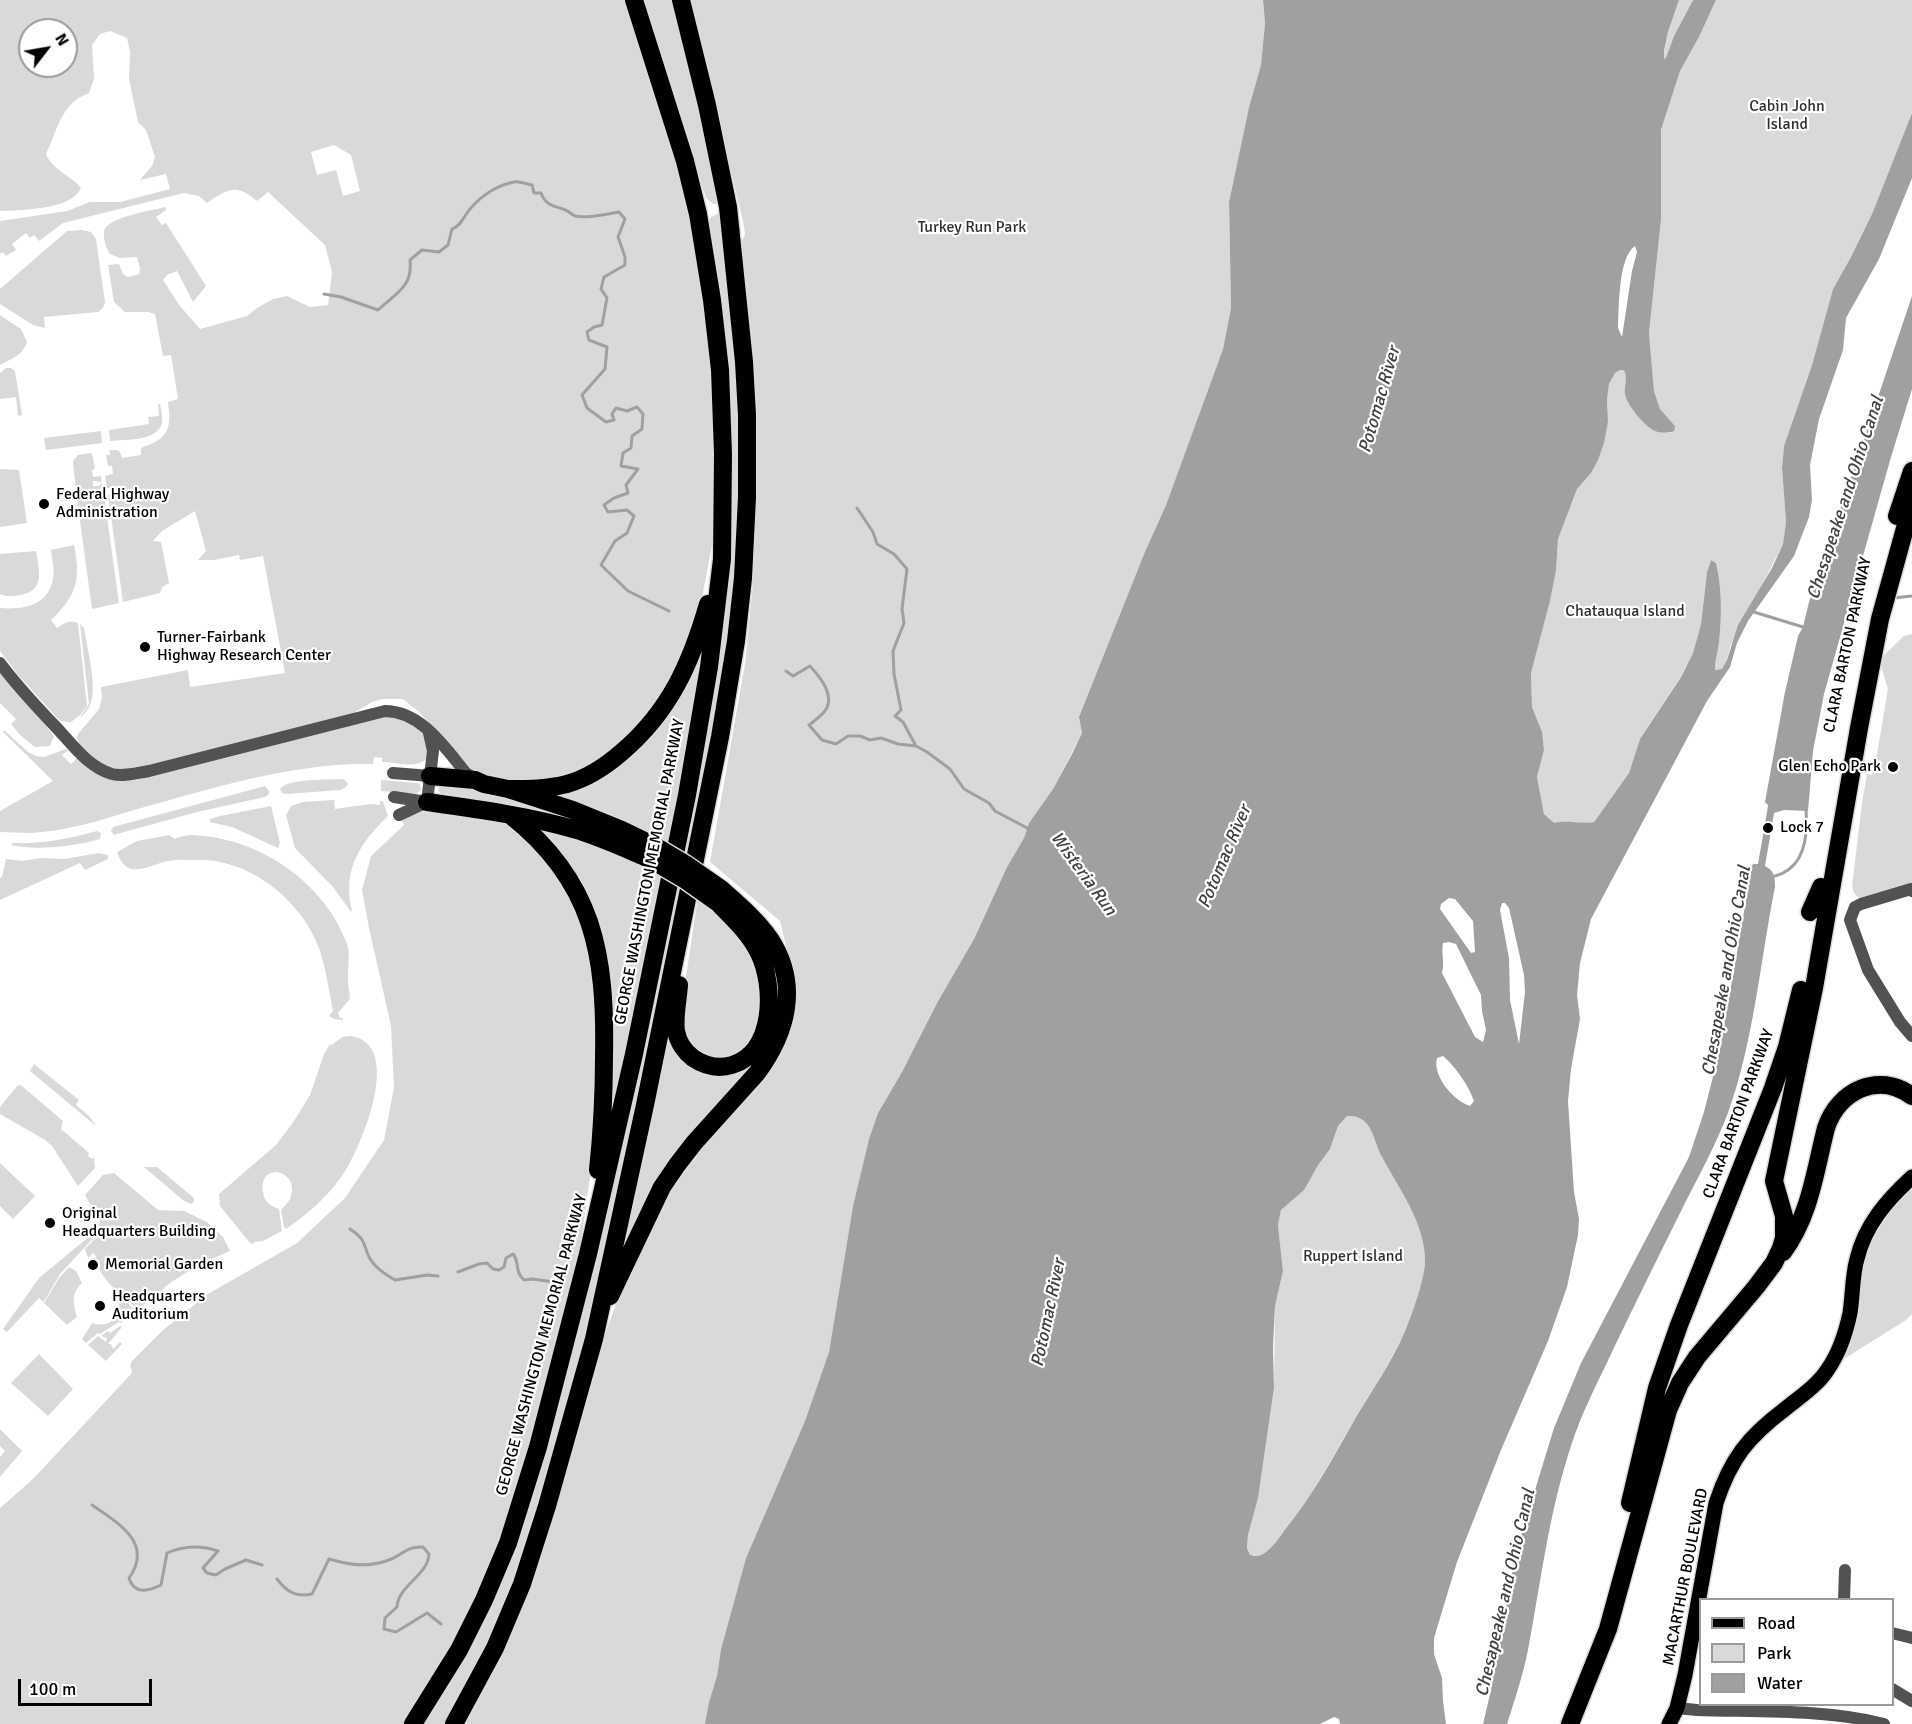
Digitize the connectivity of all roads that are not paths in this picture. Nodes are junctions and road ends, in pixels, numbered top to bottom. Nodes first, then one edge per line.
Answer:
1 (634, 0) edge
2 (681, 0) edge
3 (1912, 471) edge
4 (1912, 503) edge
5 (722, 559) junction
6 (0, 663) edge
7 (428, 731) junction
8 (393, 773) dead end
9 (430, 776) junction
10 (475, 780) junction
11 (508, 789) junction
12 (394, 796) dead end
13 (427, 802) junction
14 (399, 815) dead end
15 (510, 815) junction
16 (651, 852) junction
17 (1821, 887) junction
18 (1912, 891) edge
19 (719, 896) junction
20 (687, 900) junction
21 (1810, 912) dead end
22 (1796, 974) dead end
23 (1912, 1036) edge
24 (1787, 1047) junction
25 (1912, 1096) edge
26 (1777, 1167) junction
27 (1815, 1171) junction
28 (1912, 1177) edge
29 (588, 1254) junction
30 (1774, 1263) junction
31 (600, 1313) junction
32 (1679, 1325) junction
33 (1714, 1335) junction
34 (1845, 1570) dead end
35 (1844, 1598) edge
36 (1894, 1633) edge
37 (1912, 1638) edge
38 (1595, 1657) junction
39 (1894, 1690) edge
40 (1912, 1701) edge
41 (1677, 1708) junction
42 (413, 1724) edge
43 (454, 1724) edge
44 (1570, 1724) edge
45 (1669, 1724) edge
46 (1884, 1724) edge

1 - 5 highway, GEORGE WASHINGTON MEMORIAL PARKWAY
2 - 20 highway
3 - 17 highway, CLARA BARTON PARKWAY
4 - 26 highway, CLARA BARTON PARKWAY
5 - 11 highway
5 - 29 highway, GEORGE WASHINGTON MEMORIAL PARKWAY
6 - 7 street
7 - 9 street
7 - 10 street
8 - 9 street
9 - 10 highway
9 - 13 street
10 - 11 highway
11 - 16 highway
12 - 13 street
13 - 14 street
13 - 15 highway
15 - 16 highway
15 - 29 highway
16 - 19 highway, bridge
17 - 21 highway
17 - 24 highway, CLARA BARTON PARKWAY
18 - 23 street
19 - 20 highway
19 - 31 highway
20 - 31 highway
22 - 24 highway
24 - 32 highway, CLARA BARTON PARKWAY
25 - 27 highway
26 - 27 highway
26 - 30 highway, CLARA BARTON PARKWAY
27 - 30 highway
28 - 41 main road, MACARTHUR BOULEVARD
29 - 42 highway, GEORGE WASHINGTON MEMORIAL PARKWAY
30 - 33 highway, CLARA BARTON PARKWAY
31 - 43 highway
32 - 33 highway
32 - 38 highway, CLARA BARTON PARKWAY
33 - 38 highway, CLARA BARTON PARKWAY
34 - 35 street
36 - 37 street
38 - 44 highway, CLARA BARTON PARKWAY
39 - 40 street
41 - 45 main road, MACARTHUR BOULEVARD
41 - 46 street

